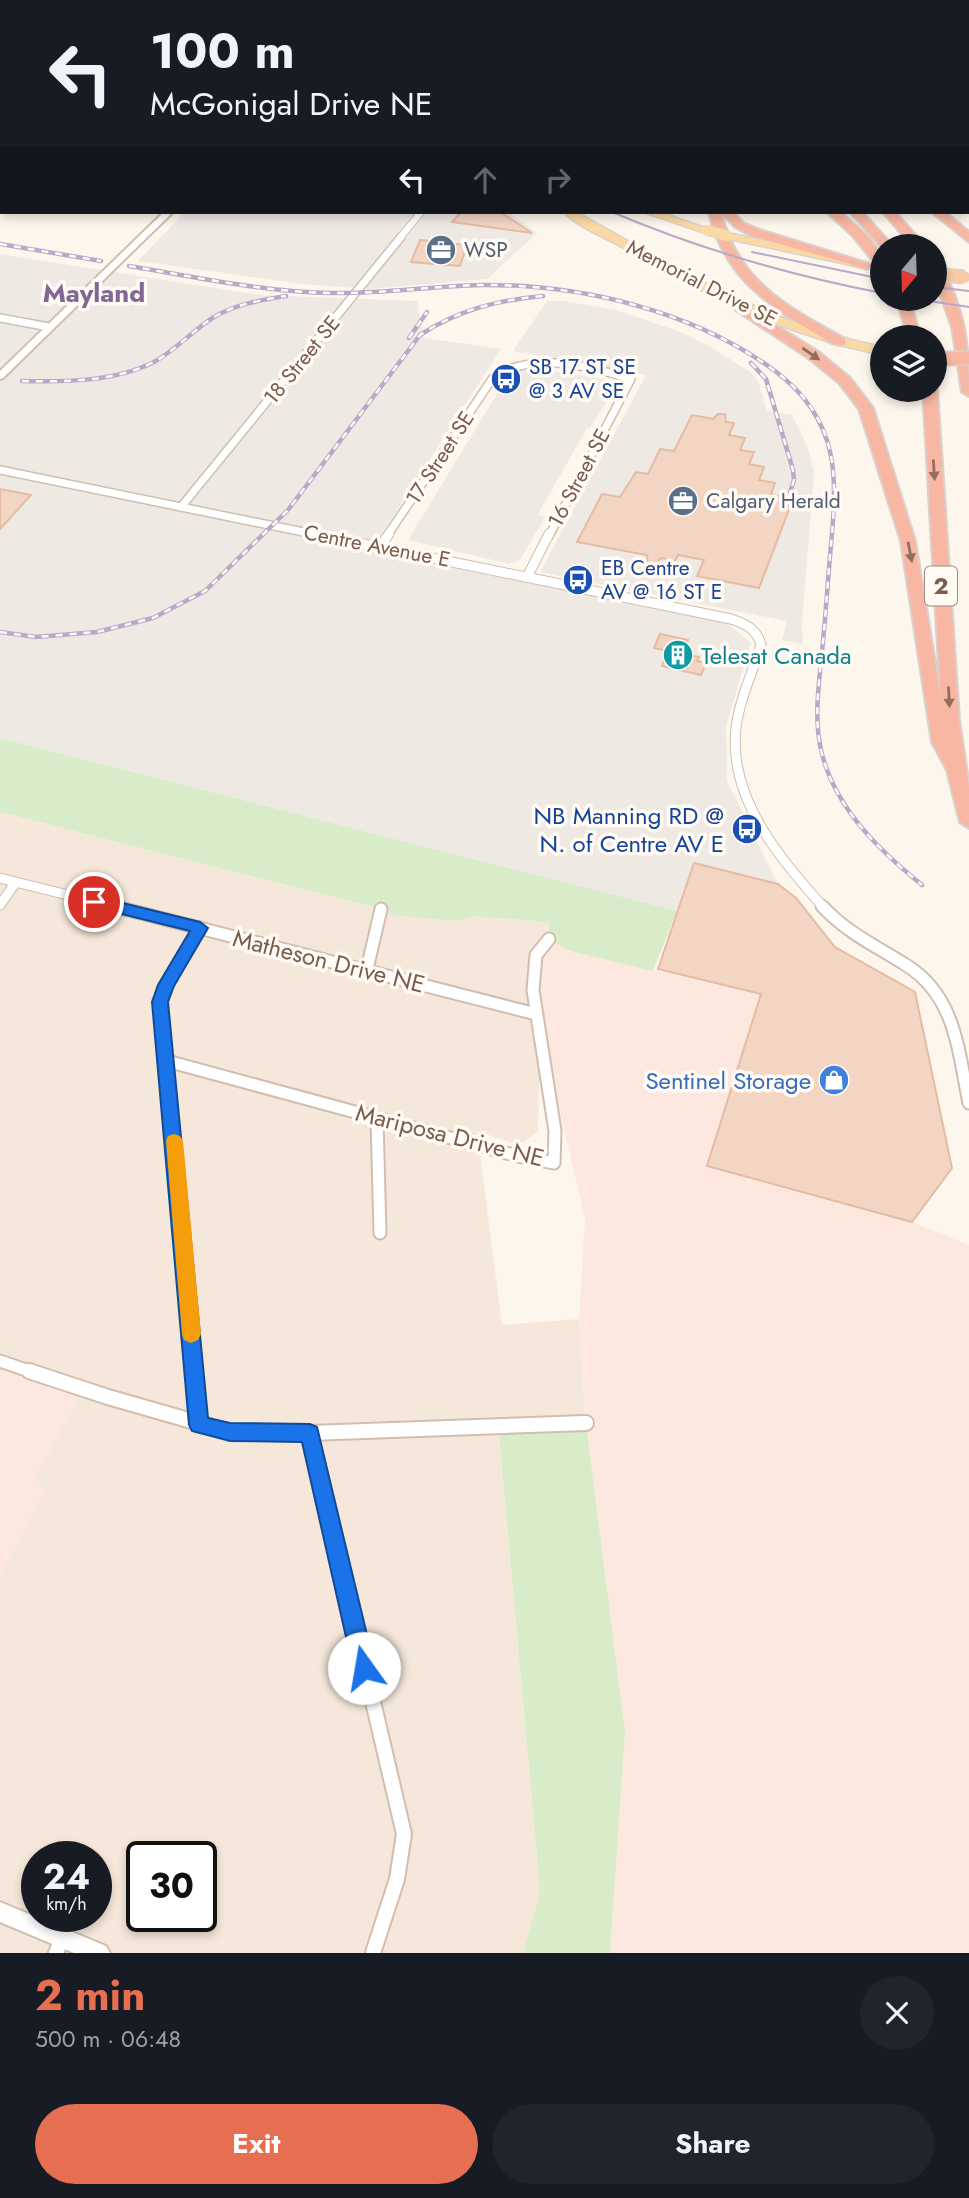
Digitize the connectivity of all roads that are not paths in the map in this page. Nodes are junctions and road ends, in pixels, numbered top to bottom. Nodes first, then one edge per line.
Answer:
1 (167, 214) edge
2 (419, 214) edge
3 (573, 214) edge
4 (655, 214) edge
5 (716, 214) edge
6 (729, 214) edge
7 (835, 214) edge
8 (858, 214) edge
9 (891, 214) edge
10 (940, 214) edge
11 (876, 234) edge
12 (908, 234) edge
13 (968, 238) edge
14 (870, 249) edge
15 (867, 265) joint
16 (947, 276) edge
17 (966, 278) edge
18 (947, 288) edge
19 (734, 303) junction
20 (0, 318) edge
21 (49, 327) junction
22 (840, 342) junction
23 (870, 348) edge
24 (947, 359) edge
25 (969, 360) edge
26 (0, 376) edge
27 (631, 379) joint
28 (969, 391) edge
29 (929, 402) edge
30 (0, 470) edge
31 (181, 507) junction
32 (380, 547) junction
33 (527, 577) junction
34 (956, 770) junction
35 (969, 822) edge
36 (0, 878) edge
37 (16, 882) junction
38 (0, 905) edge
39 (381, 909) dead end
40 (200, 928) junction
41 (549, 939) dead end
42 (367, 969) junction
43 (536, 1014) junction
44 (167, 1061) junction
45 (969, 1103) edge
46 (377, 1119) junction
47 (380, 1233) dead end
48 (0, 1361) edge
49 (586, 1423) dead end
50 (199, 1425) junction
51 (310, 1433) junction
52 (0, 1912) edge
53 (59, 1946) edge
54 (99, 1953) edge
55 (373, 1953) edge

1 - 21 street
2 - 31 street, 18 Street SE
3 - 19 main road, Memorial Drive SE
4 - 15 main road, Memorial Drive SE, bridge
5 - 22 highway
6 - 15 highway
7 - 14 highway
8 - 11 highway
9 - 12 highway
10 - 13 highway
16 - 17 highway, bridge
18 - 28 highway
19 - 22 main road, Memorial Drive SE
19 -> 34 highway
20 - 21 street
21 - 26 street
22 - 23 main road, Memorial Drive SE
24 - 25 highway, bridge
27 - 32 street, 17 Street SE
27 - 33 street, 16 Street SE
29 -> 34 highway, 2
30 - 31 street, Centre Avenue E
31 - 32 street, Centre Avenue E
32 - 33 street, Centre Avenue E
33 - 45 street, Centre Avenue E
34 - 35 highway, 2
36 - 37 street, Matheson Drive NE
37 - 38 street
37 - 40 street, Matheson Drive NE
39 - 42 street
40 - 42 street, Matheson Drive NE
40 - 44 street
41 - 43 street, Mariposa Drive NE
42 - 43 street, Matheson Drive NE
43 - 46 street, Mariposa Drive NE
44 - 46 street, Mariposa Drive NE
44 - 50 street
46 - 47 street
48 - 50 street
49 - 51 street
50 - 51 street
51 - 55 street
52 - 53 street
53 - 54 street

